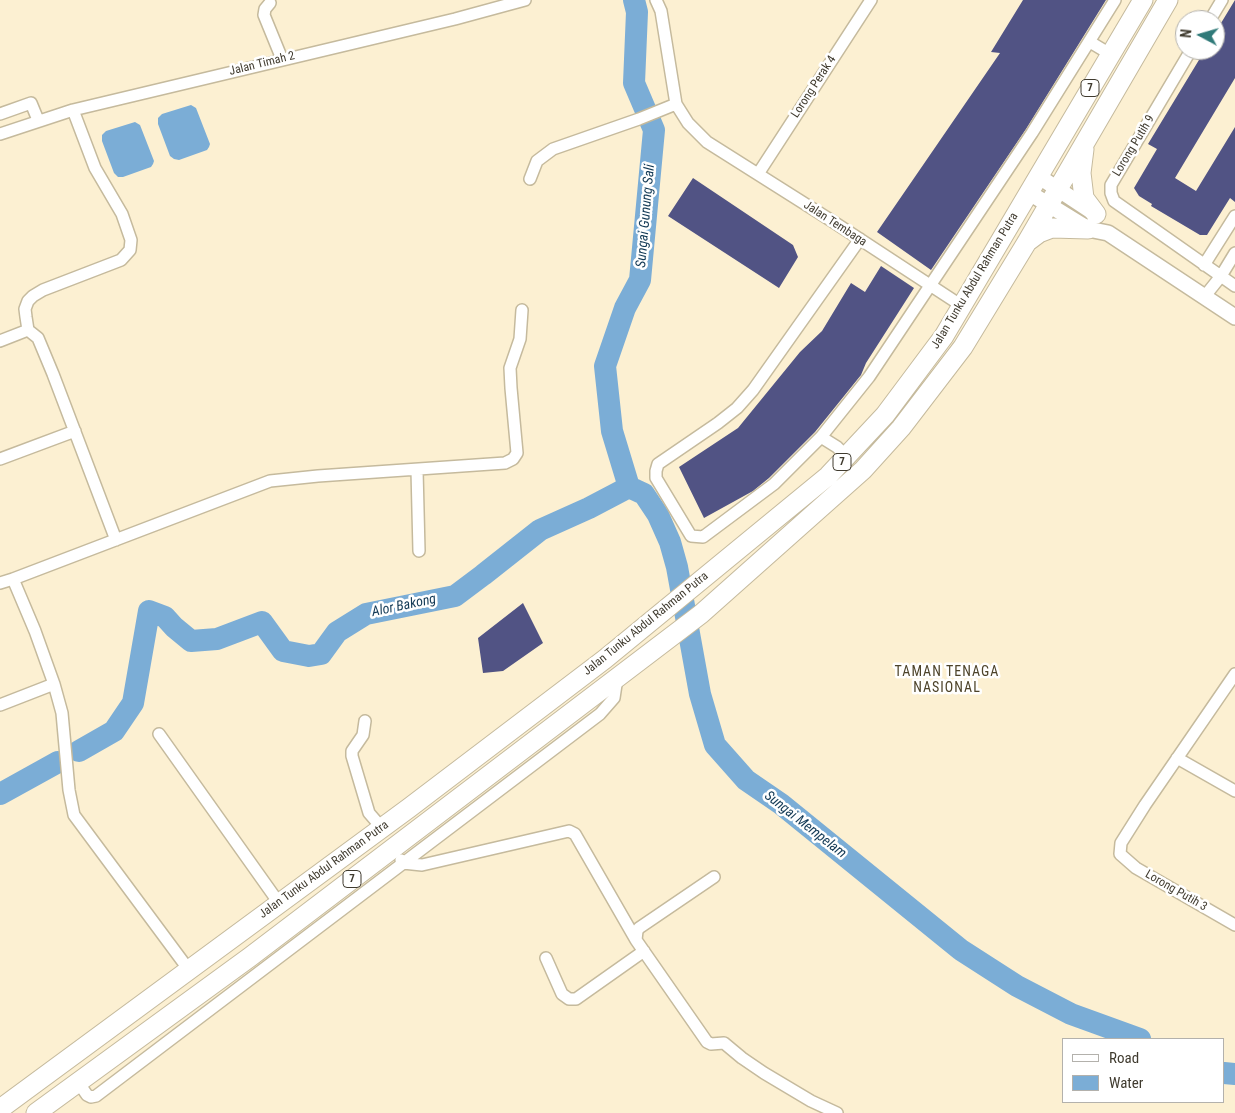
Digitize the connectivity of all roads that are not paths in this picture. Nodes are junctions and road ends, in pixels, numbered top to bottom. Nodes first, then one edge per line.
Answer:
1 (526, 0) edge
2 (656, 0) edge
3 (871, 0) edge
4 (1115, 0) edge
5 (1142, 0) edge
6 (1168, 0) edge
7 (270, 4) dead end
8 (1090, 42) junction
9 (1110, 54) junction
10 (282, 59) junction
11 (1185, 60) edge
12 (676, 104) junction
13 (73, 110) junction
14 (0, 114) edge
15 (38, 120) junction
16 (0, 134) edge
17 (1086, 138) junction
18 (758, 174) junction
19 (530, 179) dead end
20 (1033, 184) junction
21 (1052, 196) junction
22 (1235, 216) edge
23 (1092, 222) junction
24 (860, 239) junction
25 (1027, 242) junction
26 (1235, 253) edge
27 (1204, 264) junction
28 (1221, 276) junction
29 (930, 285) junction
30 (1235, 286) edge
31 (1205, 296) junction
32 (962, 306) junction
33 (522, 310) dead end
34 (1235, 317) edge
35 (28, 330) junction
36 (0, 341) edge
37 (74, 431) junction
38 (821, 437) junction
39 (847, 457) junction
40 (0, 459) edge
41 (417, 470) junction
42 (116, 540) junction
43 (419, 551) dead end
44 (13, 579) junction
45 (0, 583) edge
46 (1235, 674) edge
47 (54, 684) junction
48 (0, 705) edge
49 (366, 721) dead end
50 (159, 734) dead end
51 (1177, 758) junction
52 (1235, 791) edge
53 (382, 828) junction
54 (398, 856) junction
55 (714, 877) dead end
56 (279, 903) junction
57 (1235, 925) edge
58 (636, 940) junction
59 (644, 951) junction
60 (546, 958) dead end
61 (189, 970) junction
62 (0, 1108) edge
63 (36, 1113) edge
64 (836, 1113) edge

1 - 10 street, Jalan Timah 2
2 - 12 street
3 - 18 street, Lorong Perak 4
4 - 8 street
5 - 9 main road, Jalan Tunku Abdul Rahman Putra / 7
6 - 17 main road, Jalan Tunku Abdul Rahman Putra / 7
7 - 10 street
8 - 9 street
8 - 29 street
9 - 20 main road, Jalan Tunku Abdul Rahman Putra / 7
10 - 13 street, Jalan Timah 2
11 - 27 street, Lorong Putih 9
12 - 18 street, Jalan Tembaga
12 - 19 street
13 - 15 street, Jalan Timah 2
13 - 35 street
14 - 15 street
15 - 16 street, Jalan Timah 2
17 - 21 main road, Jalan Tunku Abdul Rahman Putra / 7
17 - 23 main road
18 - 24 street, Jalan Tembaga
20 - 21 main road
20 - 32 main road, Jalan Tunku Abdul Rahman Putra / 7
21 - 23 street
21 - 25 main road, Jalan Tunku Abdul Rahman Putra / 7
22 - 27 street
23 - 25 main road
23 - 31 street
24 - 29 street, Jalan Tembaga
24 - 38 street
25 - 54 main road, Jalan Tunku Abdul Rahman Putra / 7
26 - 28 street
27 - 28 street
28 - 30 street
28 - 31 street
29 - 32 street, Jalan Tembaga
29 - 38 street
31 - 34 street
32 - 39 main road, Jalan Tunku Abdul Rahman Putra / 7
33 - 41 street
35 - 36 street
35 - 37 street
37 - 40 street
37 - 42 street
38 - 39 street
39 - 53 main road, Jalan Tunku Abdul Rahman Putra / 7
41 - 42 street
41 - 43 street
42 - 44 street
44 - 45 street
44 - 47 street
46 - 51 street
47 - 48 street
47 - 61 street
49 - 53 street
50 - 56 street
51 - 52 street
51 - 57 street, Lorong Putih 3
53 - 56 main road, Jalan Tunku Abdul Rahman Putra / 7
54 - 58 street
54 - 63 main road, Jalan Tunku Abdul Rahman Putra / 7
55 - 58 street
56 - 61 main road, Jalan Tunku Abdul Rahman Putra / 7
58 - 59 street
59 - 60 street
59 - 64 street
61 - 62 main road, Jalan Tunku Abdul Rahman Putra / 7

